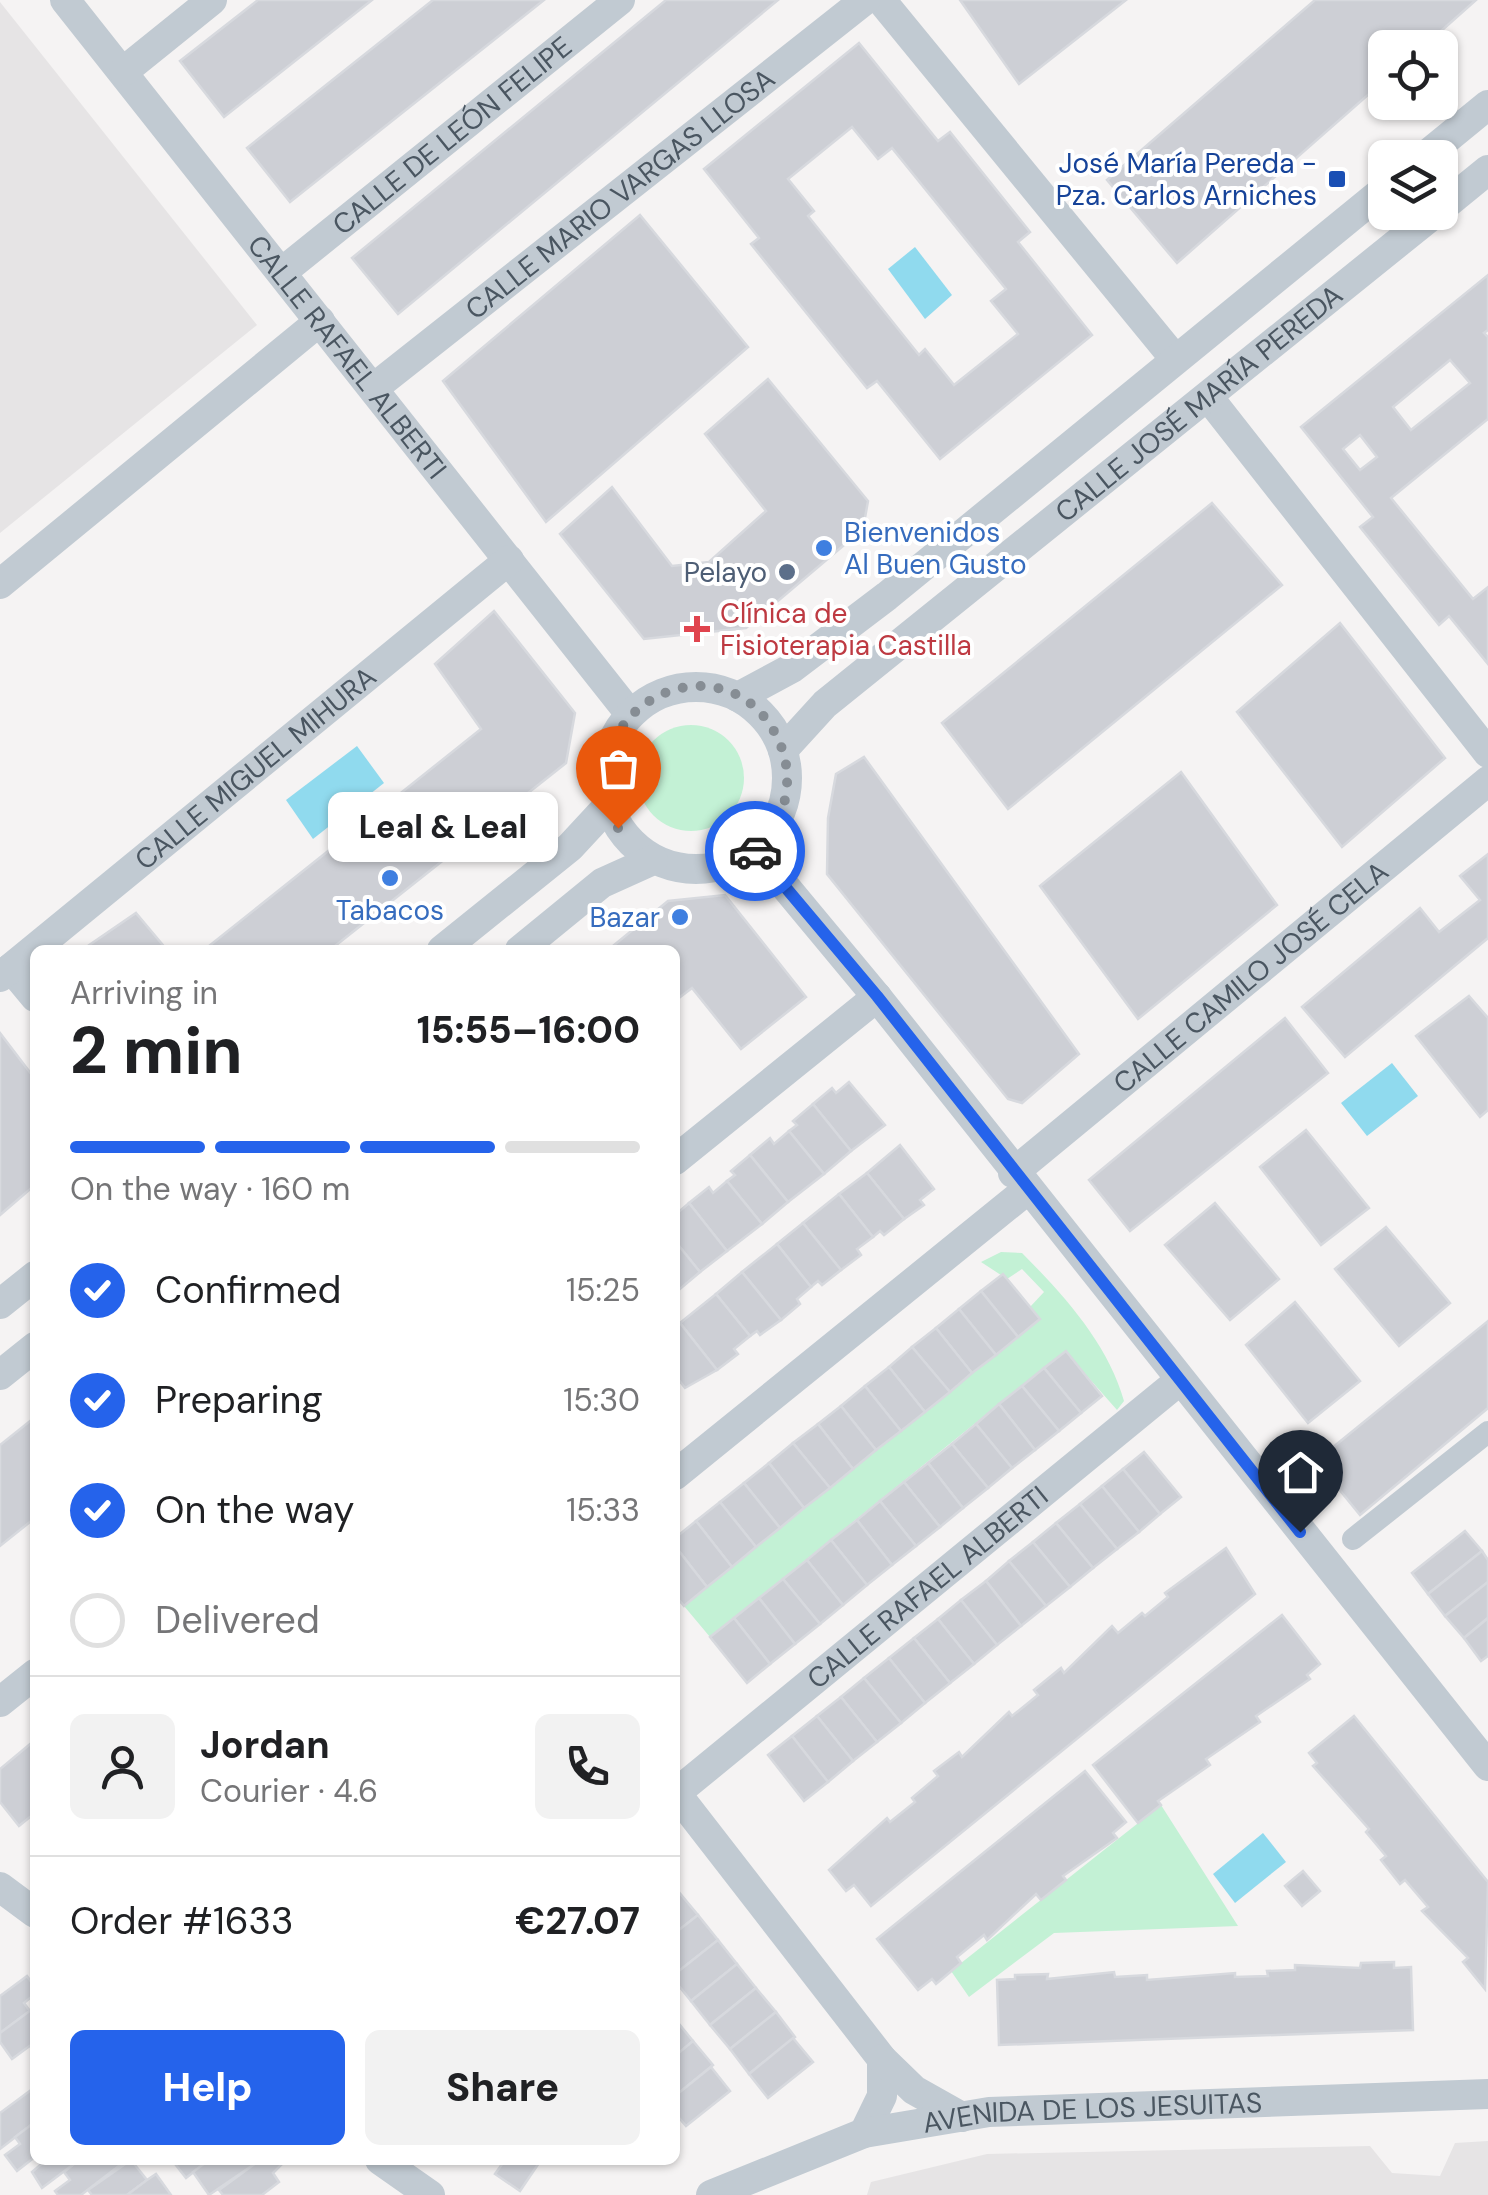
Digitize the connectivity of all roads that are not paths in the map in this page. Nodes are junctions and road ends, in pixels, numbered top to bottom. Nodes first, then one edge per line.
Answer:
1 (64, 0) edge
2 (212, 0) edge
3 (620, 0) edge
4 (865, 0) edge
5 (881, 0) edge
6 (124, 71) junction
7 (1488, 106) edge
8 (1446, 140) edge
9 (1488, 170) edge
10 (1458, 195) edge
11 (1368, 202) edge
12 (1415, 230) edge
13 (282, 272) junction
14 (320, 321) junction
15 (1175, 358) junction
16 (375, 387) junction
17 (1209, 398) junction
18 (509, 560) junction
19 (0, 584) edge
20 (738, 697) junction
21 (630, 714) junction
22 (783, 750) junction
23 (1488, 753) edge
24 (1488, 781) edge
25 (608, 806) junction
26 (754, 849) junction
27 (653, 860) junction
28 (40, 945) edge
29 (448, 945) edge
30 (526, 945) edge
31 (30, 953) edge
32 (6, 973) edge
33 (30, 994) edge
34 (877, 996) junction
35 (680, 1156) edge
36 (1020, 1181) junction
37 (30, 1280) edge
38 (0, 1304) edge
39 (30, 1351) edge
40 (0, 1375) edge
41 (1179, 1381) junction
42 (1488, 1432) edge
43 (680, 1470) edge
44 (1353, 1539) dead end
45 (30, 1678) edge
46 (0, 1702) edge
47 (1488, 1766) edge
48 (680, 1790) edge
49 (680, 1798) edge
50 (0, 1887) edge
51 (30, 1909) edge
52 (882, 2059) junction
53 (1488, 2094) edge
54 (962, 2117) junction
55 (864, 2133) junction
56 (387, 2165) edge
57 (430, 2195) edge
58 (710, 2195) edge

1 - 6 street, CALLE RAFAEL ALBERTI
2 - 6 street
3 - 13 street, CALLE DE LEÓN FELIPE
4 - 16 street, CALLE MARIO VARGAS LLOSA
5 - 15 street
6 - 13 street, CALLE RAFAEL ALBERTI
7 - 8 street
9 - 10 street, CALLE JOSÉ MARÍA PEREDA
11 - 15 street, CALLE JOSÉ MARÍA PEREDA
12 - 17 street, CALLE JOSÉ MARÍA PEREDA
13 - 14 street, CALLE RAFAEL ALBERTI
14 - 16 street, CALLE RAFAEL ALBERTI
14 - 19 street
15 - 20 street, CALLE JOSÉ MARÍA PEREDA
16 - 18 street, CALLE RAFAEL ALBERTI
17 - 22 street, CALLE JOSÉ MARÍA PEREDA
17 - 23 street
18 - 21 street, CALLE RAFAEL ALBERTI
18 - 28 street, CALLE MIGUEL MIHURA
20 - 21 street
20 - 22 street
21 - 25 street
22 - 26 street
24 - 36 street, CALLE CAMILO JOSÉ CELA
25 - 27 street
25 - 29 street
26 - 27 street
26 - 34 street
27 - 30 street
31 - 32 street, CALLE MIGUEL MIHURA
32 - 33 street
34 - 35 street
34 - 36 street
36 - 41 street
36 - 43 street, CALLE CAMILO JOSÉ CELA
37 - 38 street
39 - 40 street
41 - 47 street
41 - 48 street, CALLE RAFAEL ALBERTI
42 - 44 street
45 - 46 street
49 - 52 street
50 - 51 street
52 - 54 street
52 - 55 street
53 - 54 street, AVENIDA DE LOS JESUITAS
54 - 55 street, AVENIDA DE LOS JESUITAS
55 - 58 street, AVENIDA DE LOS JESUITAS
56 - 57 street

